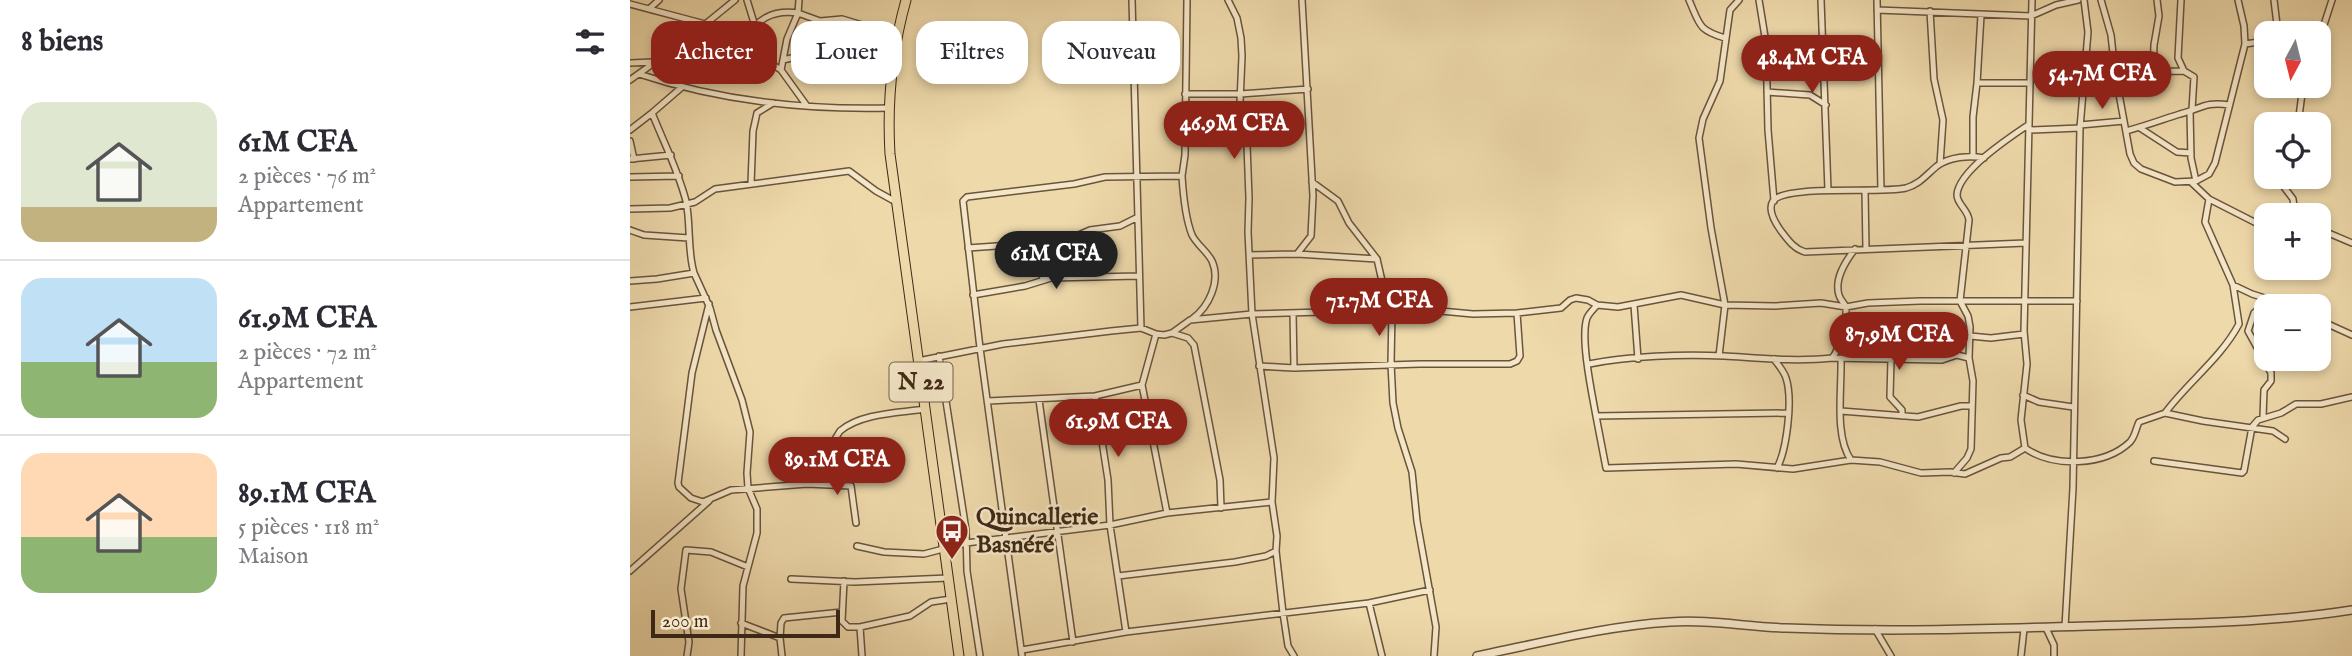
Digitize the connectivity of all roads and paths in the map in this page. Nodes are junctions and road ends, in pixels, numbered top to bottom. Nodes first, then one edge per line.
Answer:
1 (659, 0) edge
2 (735, 0) edge
3 (747, 0) edge
4 (799, 0) edge
5 (906, 0) edge
6 (1132, 0) edge
7 (1187, 0) edge
8 (1302, 0) edge
9 (1689, 0) edge
10 (1739, 0) edge
11 (1759, 0) edge
12 (1821, 0) edge
13 (1877, 0) edge
14 (2032, 0) edge
15 (2078, 0) edge
16 (2084, 0) edge
17 (2101, 0) edge
18 (2157, 0) edge
19 (2181, 0) edge
20 (2238, 0) edge
21 (2274, 0) edge
22 (2332, 0) edge
23 (1230, 1) edge
24 (630, 4) edge
25 (649, 9) junction
26 (1877, 10) junction
27 (1930, 11) junction
28 (798, 13) junction
29 (1981, 15) junction
30 (2031, 16) junction
31 (820, 20) junction
32 (694, 21) edge
33 (709, 21) edge
34 (753, 21) edge
35 (762, 21) edge
36 (849, 21) edge
37 (901, 21) edge
38 (2277, 21) edge
39 (2324, 21) edge
40 (1725, 38) junction
41 (2254, 43) edge
42 (2245, 44) junction
43 (1825, 52) junction
44 (1878, 52) junction
45 (783, 60) junction
46 (651, 61) edge
47 (630, 63) edge
48 (651, 65) edge
49 (777, 68) edge
50 (780, 70) junction
51 (2154, 71) junction
52 (2185, 71) junction
53 (2115, 72) junction
54 (639, 74) junction
55 (631, 81) edge
56 (1977, 83) junction
57 (2029, 83) junction
58 (891, 84) edge
59 (682, 87) junction
60 (1308, 89) junction
61 (1767, 92) junction
62 (1185, 94) junction
63 (1240, 94) junction
64 (773, 103) junction
65 (1826, 105) junction
66 (2229, 105) junction
67 (807, 106) junction
68 (889, 108) junction
69 (2191, 110) junction
70 (652, 113) junction
71 (2124, 121) junction
72 (2080, 127) junction
73 (2029, 128) junction
74 (2140, 128) junction
75 (630, 130) edge
76 (2126, 131) junction
77 (630, 141) edge
78 (2191, 153) junction
79 (671, 155) junction
80 (1973, 156) junction
81 (1984, 158) junction
82 (632, 159) edge
83 (1940, 164) junction
84 (679, 176) junction
85 (1182, 176) junction
86 (630, 177) edge
87 (1135, 177) junction
88 (1312, 182) junction
89 (2194, 182) junction
90 (751, 184) junction
91 (1828, 190) junction
92 (1881, 190) junction
93 (1864, 191) junction
94 (2209, 199) junction
95 (1773, 201) junction
96 (896, 202) junction
97 (687, 205) junction
98 (630, 209) edge
99 (1136, 218) junction
100 (2254, 222) edge
101 (630, 230) edge
102 (2331, 234) edge
103 (689, 238) junction
104 (1038, 241) junction
105 (2026, 243) junction
106 (2352, 243) edge
107 (1965, 244) junction
108 (968, 248) junction
109 (1855, 249) junction
110 (1866, 249) junction
111 (1297, 254) junction
112 (1249, 255) junction
113 (1377, 259) junction
114 (694, 273) junction
115 (1139, 276) junction
116 (1043, 280) junction
117 (630, 281) edge
118 (2233, 285) junction
119 (2255, 294) edge
120 (973, 295) junction
121 (706, 298) junction
122 (2025, 300) junction
123 (1960, 301) junction
124 (2077, 301) junction
125 (709, 304) junction
126 (1597, 305) junction
127 (1634, 305) junction
128 (1725, 305) junction
129 (630, 307) edge
130 (1846, 307) junction
131 (1392, 310) junction
132 (1293, 313) junction
133 (1517, 313) junction
134 (1252, 314) junction
135 (2254, 316) edge
136 (1190, 320) junction
137 (2331, 325) edge
138 (1141, 327) junction
139 (1172, 333) junction
140 (1156, 334) junction
141 (2024, 334) junction
142 (2352, 335) edge
143 (1970, 337) junction
144 (2254, 342) edge
145 (980, 348) junction
146 (939, 356) junction
147 (1719, 356) junction
148 (1832, 358) junction
149 (1841, 358) junction
150 (1969, 358) junction
151 (1638, 359) junction
152 (1774, 359) junction
153 (1891, 359) junction
154 (918, 361) junction
155 (1589, 364) junction
156 (1391, 365) junction
157 (1259, 366) junction
158 (1294, 368) junction
159 (2270, 371) edge
160 (1142, 384) junction
161 (2023, 395) junction
162 (1095, 396) junction
163 (2352, 397) edge
164 (1039, 400) junction
165 (988, 401) junction
166 (1971, 406) junction
167 (2073, 407) junction
168 (925, 409) junction
169 (1841, 411) junction
170 (1787, 413) junction
171 (2165, 413) junction
172 (1596, 416) junction
173 (1902, 416) junction
174 (2263, 417) junction
175 (2252, 427) junction
176 (2285, 439) dead end
177 (2025, 448) junction
178 (1852, 460) junction
179 (2073, 460) junction
180 (2154, 461) dead end
181 (1777, 468) junction
182 (1954, 474) junction
183 (807, 484) junction
184 (748, 488) junction
185 (709, 502) junction
186 (1272, 502) junction
187 (1222, 508) junction
188 (1167, 513) junction
189 (856, 523) dead end
190 (1110, 525) junction
191 (1057, 531) junction
192 (1006, 537) junction
193 (966, 543) junction
194 (857, 547) dead end
195 (943, 550) junction
196 (1276, 551) junction
197 (748, 568) junction
198 (630, 571) edge
199 (1118, 576) junction
200 (948, 578) junction
201 (791, 579) dead end
202 (844, 582) junction
203 (1430, 590) junction
204 (951, 599) junction
205 (1369, 603) junction
206 (2352, 610) edge
207 (842, 612) junction
208 (1283, 613) junction
209 (741, 623) junction
210 (860, 627) junction
211 (2065, 627) junction
212 (2046, 628) junction
213 (1875, 629) junction
214 (2024, 629) junction
215 (1126, 632) junction
216 (780, 638) junction
217 (1073, 642) junction
218 (1022, 653) edge
219 (687, 656) edge
220 (741, 656) edge
221 (782, 656) edge
222 (862, 656) edge
223 (959, 656) edge
224 (980, 656) edge
225 (1294, 656) edge
226 (1382, 656) edge
227 (1434, 656) edge
228 (1480, 656) edge
229 (1891, 656) edge
230 (2021, 656) edge
231 (2054, 656) edge

1 - 25 street
2 - 33 street
3 - 34 street
4 - 28 street
5 - 37 main road, N 22
6 - 87 street
7 - 62 street
8 - 60 street
9 - 40 street
10 - 40 street
11 - 61 street
12 - 43 street
13 - 26 street
14 - 30 street
15 - 30 street
16 - 72 street
17 - 53 street
18 - 51 street
19 - 52 street
20 - 42 street
21 - 38 street
22 - 39 street
23 - 63 street
24 - 25 street
25 - 32 street
26 - 27 street
26 - 44 street
27 - 29 street
27 - 83 street
28 - 31 street
28 - 35 street
28 - 45 street
29 - 30 street
29 - 56 street
30 - 57 street
31 - 36 street
31 - 45 street
40 - 128 street
41 - 42 street
42 - 66 street
43 - 44 street
43 - 65 street
44 - 92 street
45 - 50 street
46 - 47 street
48 - 54 street
49 - 50 street
50 - 67 street
51 - 52 street
51 - 53 street
52 - 69 street
53 - 71 street
54 - 55 street
54 - 59 street
56 - 57 street
56 - 80 street
57 - 73 street
58 - 68 main road, N 22
59 - 64 street
59 - 70 street
60 - 63 street
60 - 88 street
61 - 65 street
61 - 95 street
62 - 63 street
62 - 85 street
63 - 112 street
64 - 67 street
64 - 90 street
65 - 91 street
66 - 69 street
66 - 89 street
67 - 68 street
68 - 96 main road, N 22
69 - 74 street
69 - 78 street
70 - 75 street
70 - 79 street
71 - 72 street
71 - 76 street
72 - 73 street
72 - 124 street
73 - 81 street
73 - 105 street
74 - 76 street
74 - 78 street
76 - 89 street
77 - 82 street
78 - 89 street
79 - 82 street
79 - 84 street
80 - 81 street
80 - 83 street
81 - 107 street
83 - 92 street
84 - 86 street
84 - 97 street
85 - 87 street
85 - 136 street
87 - 99 street
87 - 108 street
88 - 111 street
88 - 113 street
89 - 94 street
90 - 96 street
90 - 97 street
91 - 93 street
91 - 95 street
92 - 93 street
93 - 110 street
94 - 100 street
94 - 118 street
95 - 109 street
96 - 154 main road, N 22
97 - 98 street
97 - 103 street
99 - 104 street
99 - 115 street
101 - 103 street
102 - 106 street
103 - 114 street
104 - 108 street
104 - 116 street
105 - 107 street
105 - 122 street
107 - 110 street
107 - 123 street
108 - 120 street
109 - 110 street
109 - 130 street
111 - 112 street
111 - 113 street
112 - 134 street
113 - 131 street
114 - 117 street
114 - 121 street
115 - 116 street
115 - 138 street
116 - 120 street
118 - 119 street
118 - 171 street
120 - 145 street
121 - 125 street
121 - 129 street
122 - 123 street
122 - 124 street
122 - 141 street
123 - 130 street
123 - 143 street
124 - 167 street
125 - 184 street
125 - 185 street
126 - 127 street
126 - 133 street
126 - 155 street
127 - 128 street
127 - 151 street
128 - 130 street
128 - 147 street
130 - 148 street
131 - 132 street
131 - 133 street
131 - 156 street
132 - 134 street
132 - 158 street
133 - 156 street
134 - 136 street
134 - 157 street
135 - 144 street
136 - 139 street
137 - 142 street
138 - 140 street
138 - 145 street
139 - 140 street
139 - 187 street
140 - 160 street
141 - 143 street
141 - 161 street
143 - 150 street
145 - 146 street
145 - 165 street
146 - 154 street
146 - 193 street
147 - 151 street
147 - 152 street
148 - 149 street
148 - 152 street
149 - 153 street
149 - 169 street
150 - 153 street
150 - 166 street
151 - 155 street
152 - 170 street
153 - 173 street
154 - 168 main road, N 22
155 - 172 street
156 - 158 street
156 - 203 street
157 - 158 street
157 - 186 street
159 - 174 street
160 - 162 street
160 - 188 street
161 - 167 street
161 - 177 street
162 - 164 street
162 - 190 street
163 - 174 street
164 - 165 street
164 - 191 street
165 - 192 street
166 - 173 street
166 - 182 street
167 - 179 street
168 - 183 street
168 - 195 main road, N 22
169 - 173 street
169 - 178 street
170 - 172 street
170 - 181 street
171 - 175 street
171 - 179 street
172 - 181 street
174 - 175 street
175 - 176 street
175 - 180 street
177 - 179 street
177 - 182 street
178 - 181 street
178 - 182 street
179 - 211 street
183 - 184 street
183 - 189 street
184 - 185 street
184 - 197 street
185 - 198 street
186 - 187 street
186 - 196 street
187 - 188 street
188 - 190 street
190 - 191 street
190 - 199 street
191 - 192 street
191 - 217 street
192 - 193 street
192 - 218 street
193 - 195 street
193 - 224 street
194 - 195 street
195 - 200 main road, N 22
196 - 199 street
196 - 208 street
197 - 209 street
197 - 219 street
199 - 215 street
200 - 202 street
200 - 204 main road, N 22
201 - 202 street
202 - 207 street
203 - 205 street
203 - 227 street
204 - 210 street
204 - 223 main road, N 22
205 - 208 street
205 - 226 street
206 - 211 street
207 - 210 street
207 - 216 street
208 - 215 street
208 - 225 street
209 - 216 street
209 - 220 street
210 - 222 street
211 - 212 street
212 - 214 street
212 - 231 street
213 - 214 street
213 - 228 street
213 - 229 street
214 - 230 street
215 - 217 street
216 - 221 street
217 - 218 street

